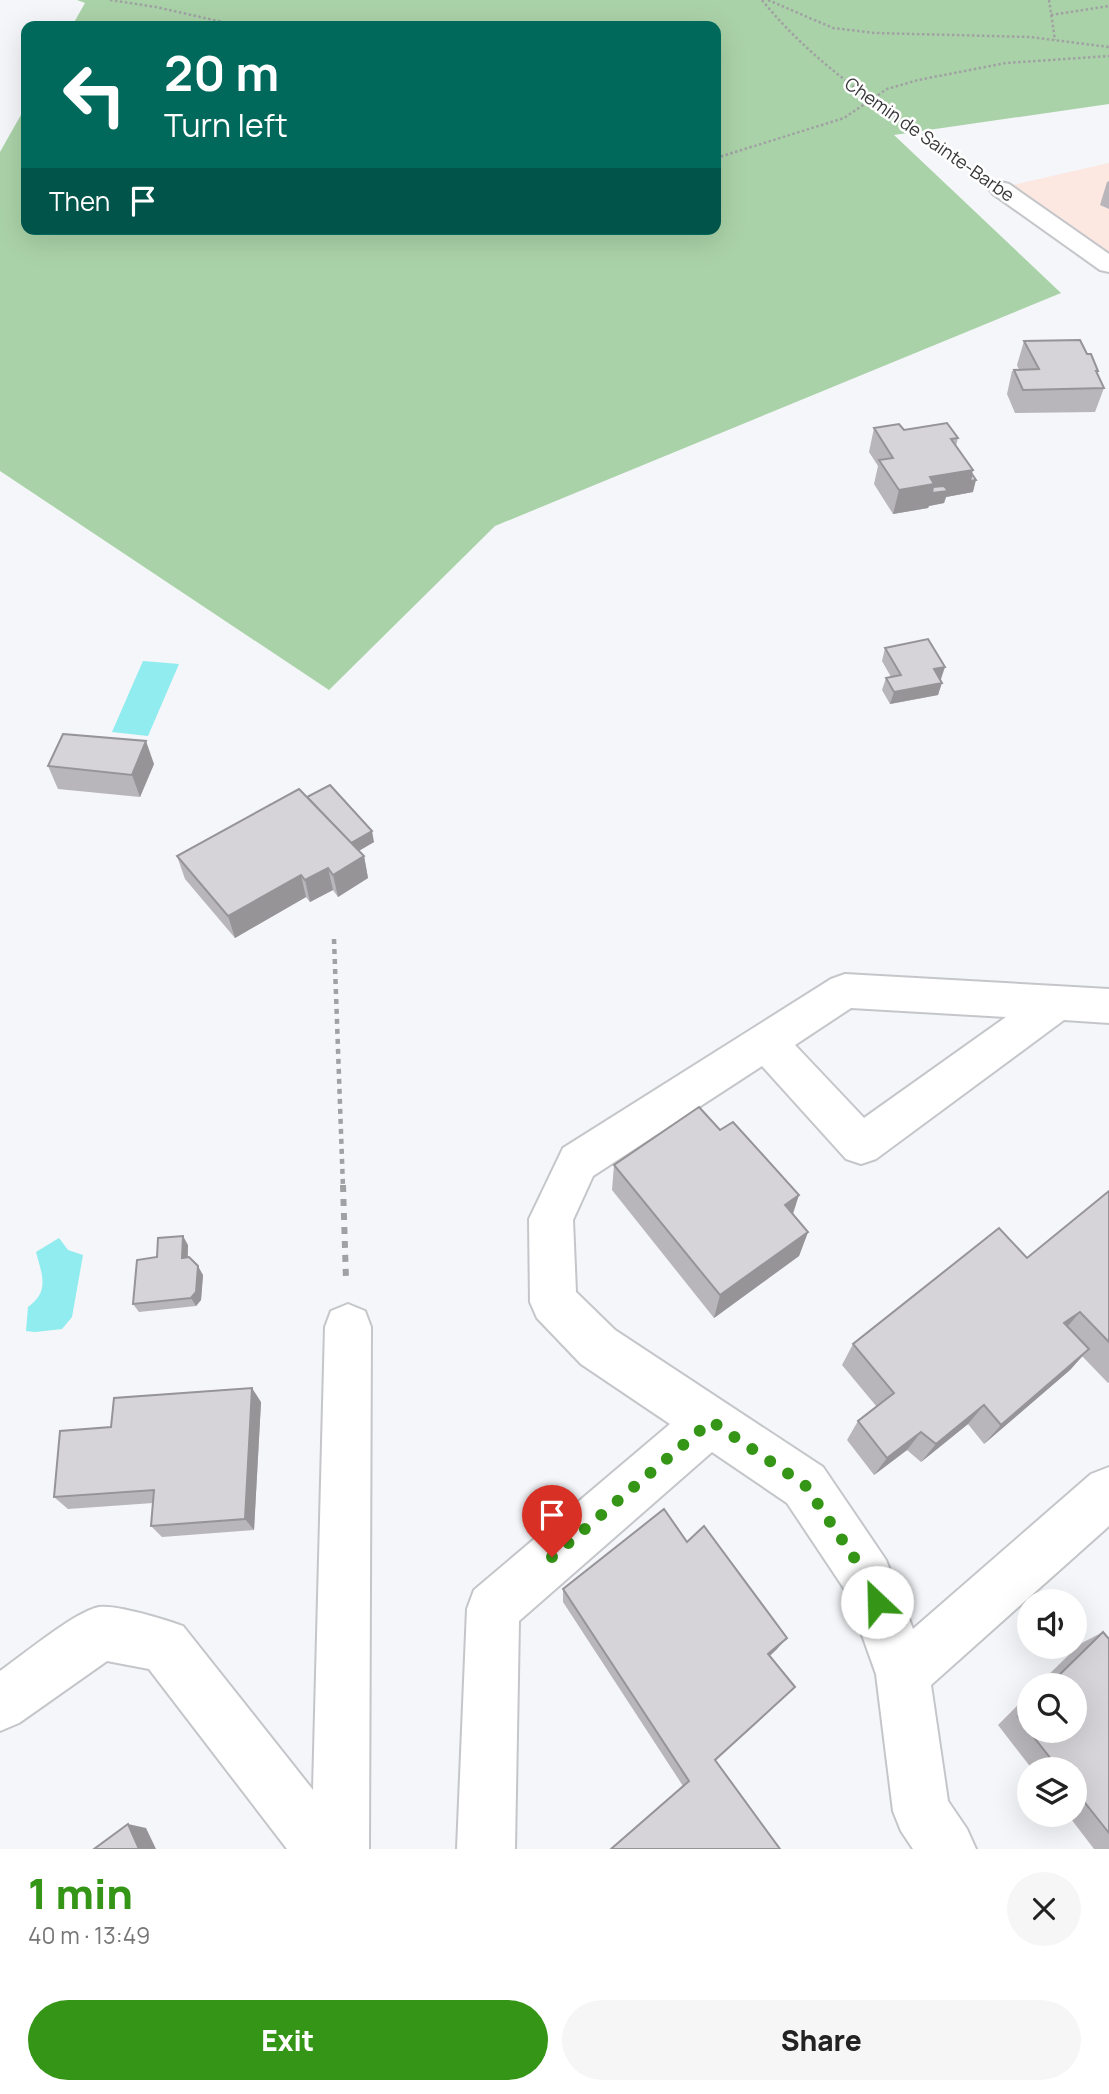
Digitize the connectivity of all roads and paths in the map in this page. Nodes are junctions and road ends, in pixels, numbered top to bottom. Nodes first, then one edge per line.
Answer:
1 (110, 0) edge
2 (762, 0) edge
3 (768, 0) edge
4 (1049, 0) edge
5 (1109, 6) edge
6 (1051, 15) junction
7 (218, 21) edge
8 (1055, 40) junction
9 (1109, 47) edge
10 (1109, 56) edge
11 (872, 99) junction
12 (721, 156) edge
13 (1001, 189) joint
14 (1109, 265) edge
15 (334, 939) dead end
16 (1057, 1003) junction
17 (1109, 1006) edge
18 (766, 1042) junction
19 (348, 1327) joint
20 (711, 1421) junction
21 (1109, 1492) edge
22 (903, 1674) junction
23 (0, 1704) edge
24 (323, 1849) edge
25 (340, 1849) edge
26 (486, 1849) edge
27 (947, 1849) edge

1 - 7 path
2 - 11 path, Chemin de Sainte-Barbe
3 - 8 path
4 - 6 path
5 - 6 path
6 - 8 path
8 - 9 path
10 - 11 path
11 - 12 path
11 - 13 path, Chemin de Sainte-Barbe
13 - 14 street, Chemin de Sainte-Barbe
15 - 19 path
16 - 17 street
16 - 18 street
16 - 18 street
18 - 20 street
19 - 25 street
20 - 22 street
20 - 26 street
21 - 22 street
22 - 27 street
23 - 24 street

